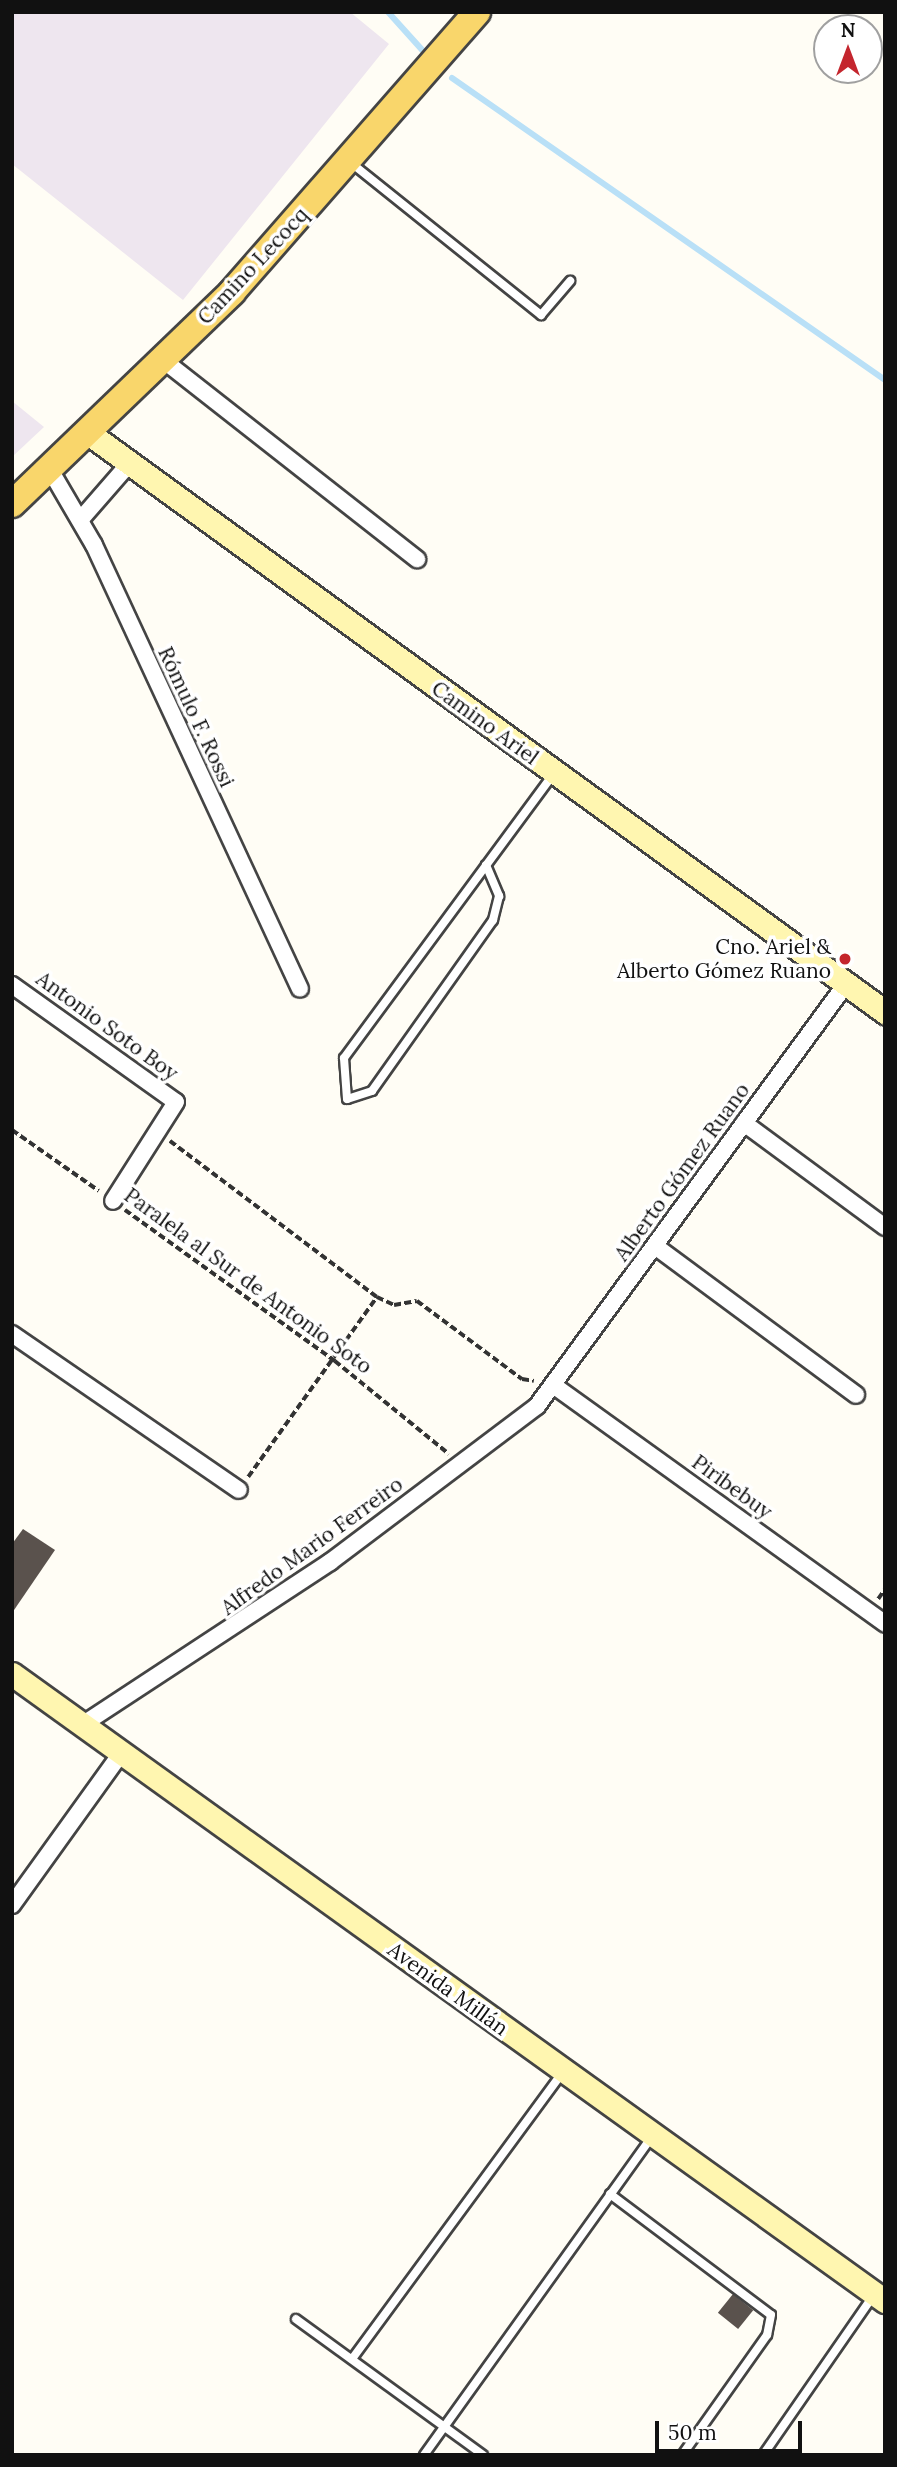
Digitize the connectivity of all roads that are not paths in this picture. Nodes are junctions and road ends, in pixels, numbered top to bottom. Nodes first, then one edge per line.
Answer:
1 (477, 12) edge
2 (350, 162) junction
3 (570, 281) dead end
4 (163, 360) junction
5 (87, 432) junction
6 (128, 465) junction
7 (49, 468) junction
8 (12, 504) edge
9 (81, 519) junction
10 (417, 559) dead end
11 (554, 773) junction
12 (486, 865) junction
13 (846, 984) junction
14 (12, 985) edge
15 (300, 988) dead end
16 (885, 1012) edge
17 (744, 1123) junction
18 (113, 1201) road end
19 (885, 1227) edge
20 (655, 1246) junction
21 (12, 1334) edge
22 (553, 1385) junction
23 (856, 1395) dead end
24 (239, 1490) road end
25 (885, 1624) edge
26 (12, 1674) edge
27 (82, 1725) junction
28 (122, 1752) junction
29 (12, 1905) edge
30 (563, 2072) junction
31 (652, 2136) junction
32 (610, 2194) junction
33 (880, 2297) edge
34 (296, 2319) dead end
35 (352, 2359) junction
36 (444, 2428) junction
37 (424, 2455) edge
38 (483, 2455) edge
39 (682, 2455) edge
40 (763, 2455) edge

1 - 2 main road, Camino Lecocq
2 - 3 lane
2 - 4 main road, Camino Lecocq
4 - 5 main road, Camino Lecocq
4 - 10 street
5 - 6 street, Camino Ariel
5 - 7 main road, Camino Lecocq
6 - 9 street
6 - 11 street, Camino Ariel
7 - 8 main road, Camino Lecocq
7 - 9 street, Rómulo F. Rossi
9 - 15 street, Rómulo F. Rossi
11 - 12 lane
11 - 13 street, Camino Ariel
12 - 12 lane
13 - 16 street, Camino Ariel
13 - 17 street, Alberto Gómez Ruano
14 - 18 street, Antonio Soto Boy
17 - 19 street
17 - 20 street, Alberto Gómez Ruano
20 - 22 street, Alberto Gómez Ruano
20 - 23 street
21 - 24 street
22 - 25 street, Piribebuy
22 - 27 street, Alfredo Mario Ferreiro
26 - 27 street, Avenida Millán
27 - 28 street, Avenida Millán
28 - 29 street
28 - 30 street, Avenida Millán
30 - 31 street, Avenida Millán
30 - 35 lane
31 - 32 lane
31 - 33 street, Avenida Millán
32 - 36 lane
32 - 39 lane
33 - 40 lane
34 - 35 lane
35 - 36 lane
36 - 37 lane
36 - 38 lane

